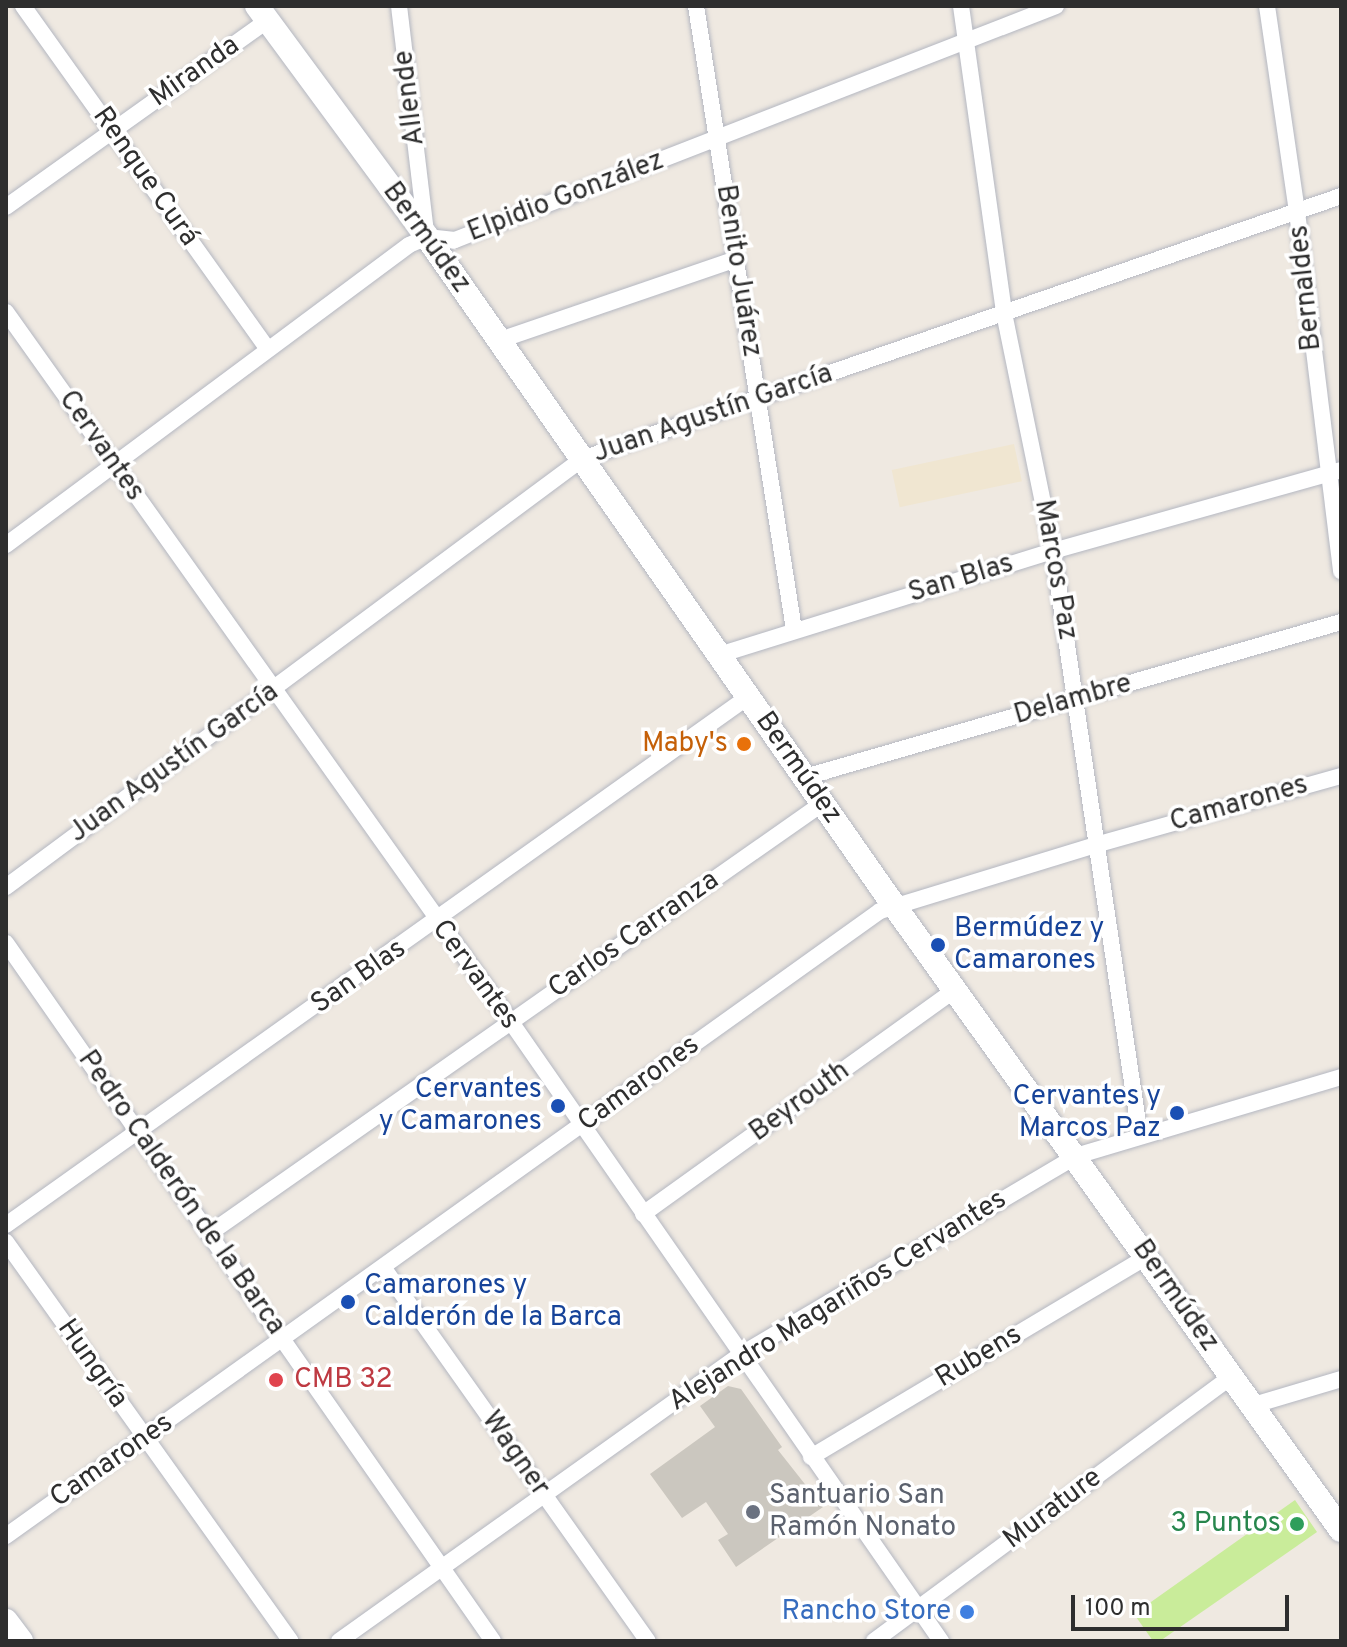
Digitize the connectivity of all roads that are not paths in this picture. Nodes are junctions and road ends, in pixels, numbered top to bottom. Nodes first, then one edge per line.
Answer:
1 (23, 6) edge
2 (399, 6) edge
3 (696, 6) edge
4 (961, 6) edge
5 (1056, 6) edge
6 (1267, 6) edge
7 (262, 13) edge
8 (966, 41) junction
9 (112, 131) junction
10 (717, 138) junction
11 (1341, 196) edge
12 (6, 207) edge
13 (1297, 212) junction
14 (427, 237) junction
15 (737, 259) junction
16 (6, 312) edge
17 (1004, 313) junction
18 (500, 340) junction
19 (267, 348) junction
20 (758, 399) junction
21 (582, 459) junction
22 (114, 465) junction
23 (1334, 472) edge
24 (6, 545) edge
25 (1053, 551) junction
26 (1341, 571) edge
27 (1341, 622) edge
28 (794, 630) junction
29 (722, 654) junction
30 (273, 690) junction
31 (748, 697) junction
32 (1076, 699) junction
33 (1341, 776) edge
34 (805, 777) junction
35 (823, 803) junction
36 (1099, 844) junction
37 (6, 887) edge
38 (894, 904) junction
39 (436, 922) junction
40 (6, 943) edge
41 (956, 989) junction
42 (511, 1022) junction
43 (1341, 1077) edge
44 (581, 1125) junction
45 (139, 1133) junction
46 (1140, 1136) junction
47 (1076, 1156) junction
48 (643, 1214) junction
49 (6, 1225) edge
50 (210, 1233) junction
51 (6, 1242) edge
52 (1147, 1257) junction
53 (383, 1267) junction
54 (283, 1339) junction
55 (740, 1355) junction
56 (1232, 1376) junction
57 (1341, 1379) edge
58 (1254, 1405) junction
59 (144, 1439) junction
60 (811, 1457) junction
61 (544, 1494) junction
62 (1341, 1530) edge
63 (6, 1536) edge
64 (443, 1567) junction
65 (918, 1608) junction
66 (6, 1621) edge
67 (21, 1641) edge
68 (291, 1641) edge
69 (339, 1641) edge
70 (493, 1641) edge
71 (648, 1641) edge
72 (874, 1641) edge
73 (941, 1641) edge

1 - 9 street, Renque Curá
2 - 14 street, Allende
3 - 10 street, Benito Juárez
4 - 8 street, Marcos Paz
5 - 8 street, Elpidio González
6 - 13 street, Bernaldes
7 - 9 street, Miranda
7 - 14 street, Bermúdez
8 - 10 street, Elpidio González
8 - 17 street, Marcos Paz
9 - 12 street, Miranda
9 - 19 street, Renque Curá
10 - 14 street, Elpidio González
10 - 15 street, Benito Juárez
11 - 13 street, Juan Agustín García
13 - 17 street, Juan Agustín García
13 - 23 street, Bernaldes
14 - 18 street, Bermúdez
14 - 19 street, Elpidio González
15 - 18 street
15 - 20 street, Benito Juárez
16 - 22 street, Cervantes
17 - 20 street, Juan Agustín García
17 - 25 street, Marcos Paz
18 - 21 street, Bermúdez
19 - 22 street, Elpidio González
20 - 21 street, Juan Agustín García
20 - 28 street, Benito Juárez
21 - 29 street, Bermúdez
21 - 30 street, Juan Agustín García
22 - 24 street, Elpidio González
22 - 30 street, Cervantes
23 - 25 street, San Blas
23 - 26 street, Bernaldes
25 - 28 street, San Blas
25 - 32 street, Marcos Paz
27 - 32 street, Delambre
28 - 29 street, San Blas
29 - 31 street, Bermúdez
30 - 37 street, Juan Agustín García
30 - 39 street, Cervantes
31 - 34 street, Bermúdez
31 - 39 street, San Blas
32 - 34 street, Delambre
32 - 36 street, Marcos Paz
33 - 36 street, Camarones
34 - 35 street, Bermúdez
35 - 38 street, Bermúdez
35 - 42 street, Carlos Carranza
36 - 38 street, Camarones
36 - 46 street, Marcos Paz
38 - 41 street, Bermúdez
38 - 44 street, Camarones
39 - 42 street, Cervantes
39 - 45 street, San Blas
40 - 45 street, Pedro Calderón de la Barca
41 - 47 street, Bermúdez
41 - 48 street, Beyrouth
42 - 44 street, Cervantes
42 - 50 street, Carlos Carranza
43 - 46 street, Alejandro Magariños Cervantes
44 - 48 street, Cervantes
44 - 53 street, Camarones
45 - 49 street, San Blas
45 - 50 street, Pedro Calderón de la Barca
46 - 47 street, Alejandro Magariños Cervantes
47 - 52 street, Bermúdez
47 - 55 street, Alejandro Magariños Cervantes
48 - 55 street, Cervantes
50 - 54 street, Pedro Calderón de la Barca
51 - 59 street, Hungría
52 - 56 street, Bermúdez
52 - 60 street, Rubens
53 - 54 street, Camarones
53 - 61 street, Wagner
54 - 59 street, Camarones
54 - 64 street, Pedro Calderón de la Barca
55 - 60 street, Cervantes
55 - 61 street, Alejandro Magariños Cervantes
56 - 58 street, Bermúdez
56 - 65 street, Murature
57 - 58 street
58 - 62 street, Bermúdez
59 - 63 street, Camarones
59 - 68 street, Hungría
60 - 65 street, Cervantes
61 - 64 street, Alejandro Magariños Cervantes
61 - 71 street, Wagner
64 - 69 street, Alejandro Magariños Cervantes
64 - 70 street, Pedro Calderón de la Barca
65 - 72 street, Murature
65 - 73 street, Cervantes
66 - 67 street

